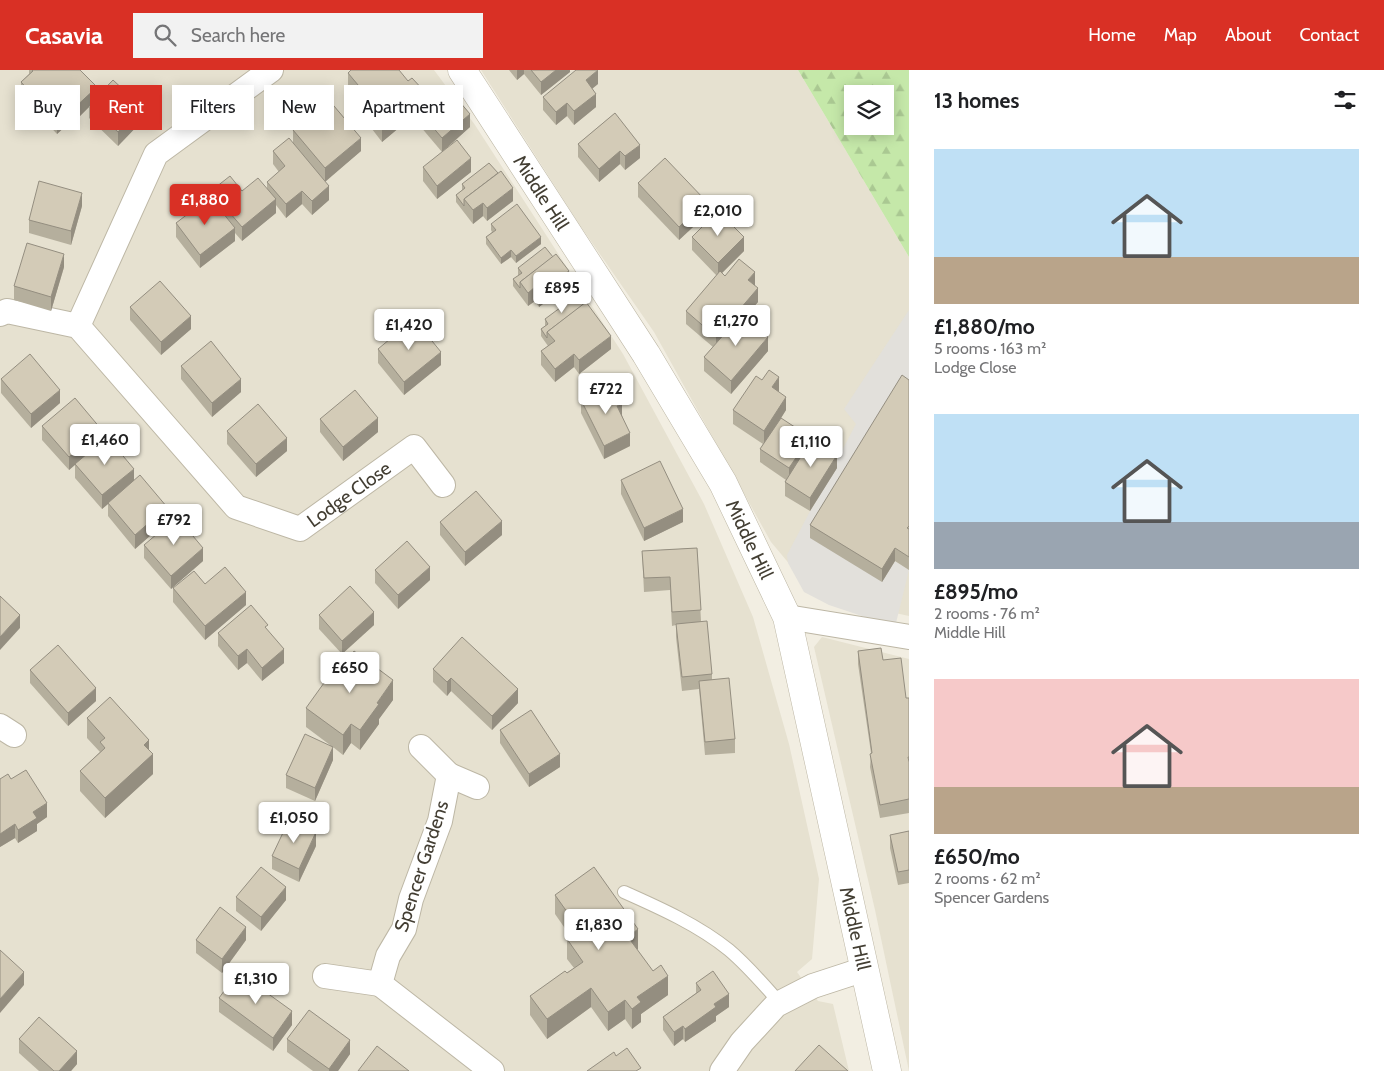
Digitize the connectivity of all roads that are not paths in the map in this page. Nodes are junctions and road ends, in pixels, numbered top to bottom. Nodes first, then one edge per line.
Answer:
1 (271, 70) edge
2 (462, 70) edge
3 (0, 314) edge
4 (78, 326) junction
5 (443, 484) dead end
6 (787, 617) junction
7 (909, 637) edge
8 (420, 747) dead end
9 (449, 775) junction
10 (477, 787) dead end
11 (624, 892) dead end
12 (865, 969) junction
13 (324, 976) dead end
14 (380, 984) junction
15 (780, 1003) junction
16 (492, 1071) edge
17 (722, 1071) edge
18 (888, 1071) edge

1 - 4 street
2 - 6 street, Middle Hill
3 - 4 street
4 - 5 street, Lodge Close
6 - 7 street
6 - 12 street, Middle Hill
8 - 9 street, Spencer Gardens
9 - 10 street, Spencer Gardens
9 - 14 street, Spencer Gardens
11 - 15 lane
12 - 15 street
12 - 18 street, Middle Hill
13 - 14 street
14 - 16 street
15 - 17 street

